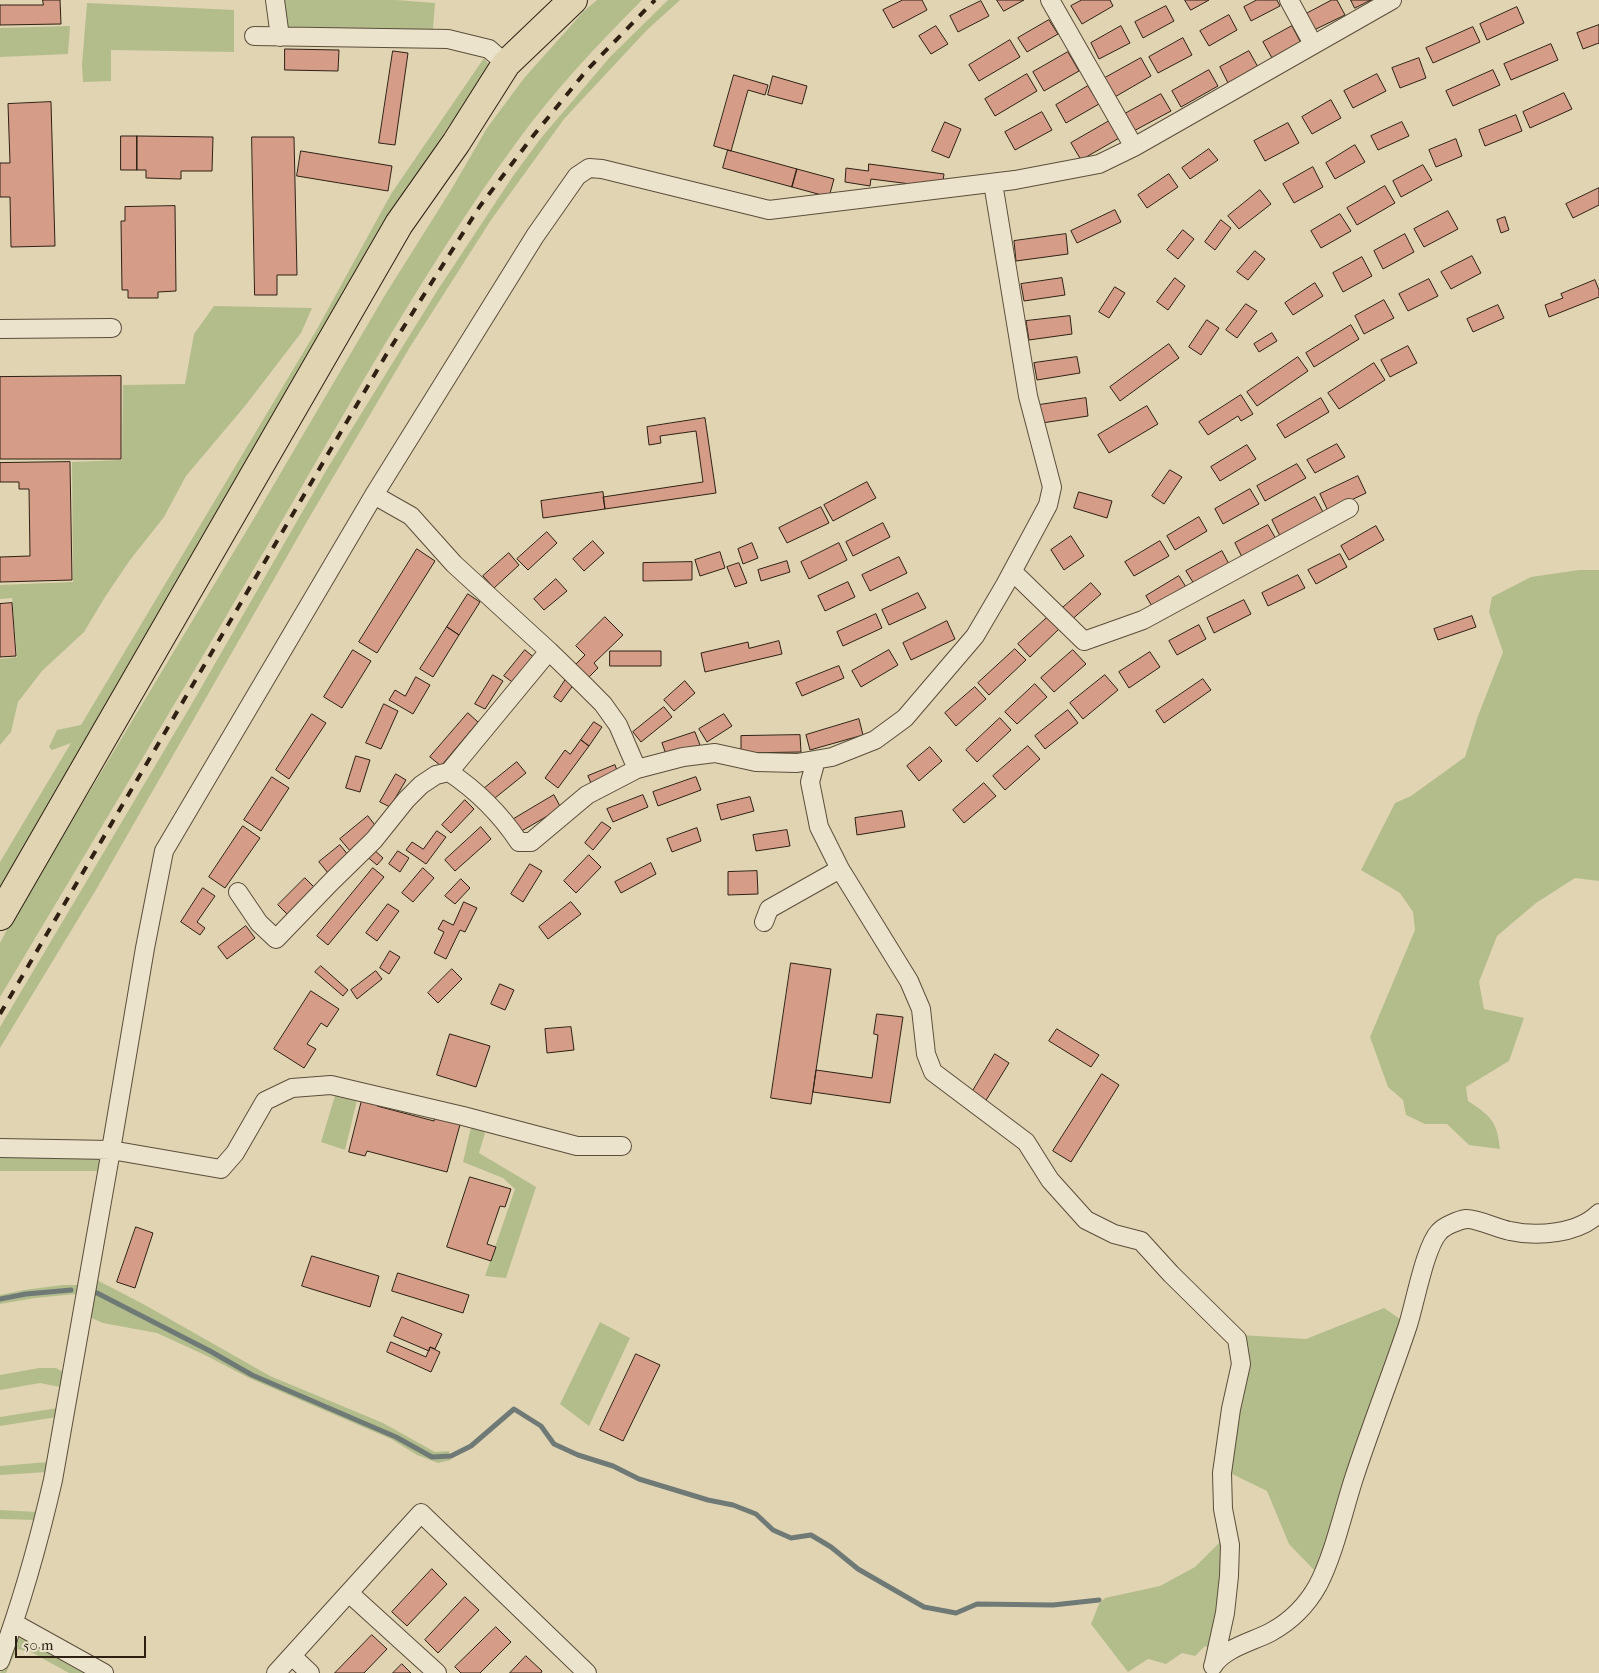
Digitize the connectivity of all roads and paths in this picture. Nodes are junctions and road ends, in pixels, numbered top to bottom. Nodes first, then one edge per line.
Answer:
1 (275, 0) edge
2 (573, 0) edge
3 (1050, 0) edge
4 (1289, 0) edge
5 (1392, 0) edge
6 (254, 36) dead end
7 (280, 37) junction
8 (1313, 44) junction
9 (506, 64) junction
10 (1134, 147) junction
11 (993, 183) junction
12 (112, 328) dead end
13 (0, 329) edge
14 (374, 495) junction
15 (1349, 508) dead end
16 (1012, 572) junction
17 (550, 651) junction
18 (816, 760) junction
19 (637, 770) junction
20 (449, 772) junction
21 (840, 869) junction
22 (238, 892) dead end
23 (0, 916) edge
24 (764, 922) dead end
25 (622, 1146) dead end
26 (0, 1148) edge
27 (111, 1150) junction
28 (1599, 1213) edge
29 (349, 1593) junction
30 (14, 1623) junction
31 (292, 1656) junction
32 (0, 1661) edge
33 (1212, 1668) edge
34 (104, 1673) edge
35 (276, 1673) edge
36 (310, 1673) edge
37 (437, 1673) edge
38 (588, 1673) edge

1 - 7 street
2 - 9 main road
3 - 10 street
4 - 8 street
5 - 8 street
6 - 7 street
7 - 9 street
8 - 10 street
9 - 23 main road
10 - 11 street
11 - 14 street
11 - 16 street
12 - 13 street
14 - 17 street
14 - 27 street
15 - 16 street
16 - 18 street
17 - 19 street
17 - 20 street
18 - 19 street
18 - 21 street
19 - 20 street
20 - 22 street
21 - 24 street
21 - 33 street
25 - 27 street
26 - 27 street
27 - 30 street
28 - 33 street
29 - 31 street
29 - 37 street
29 - 38 street
30 - 32 street
30 - 34 street
31 - 35 street
31 - 36 street

